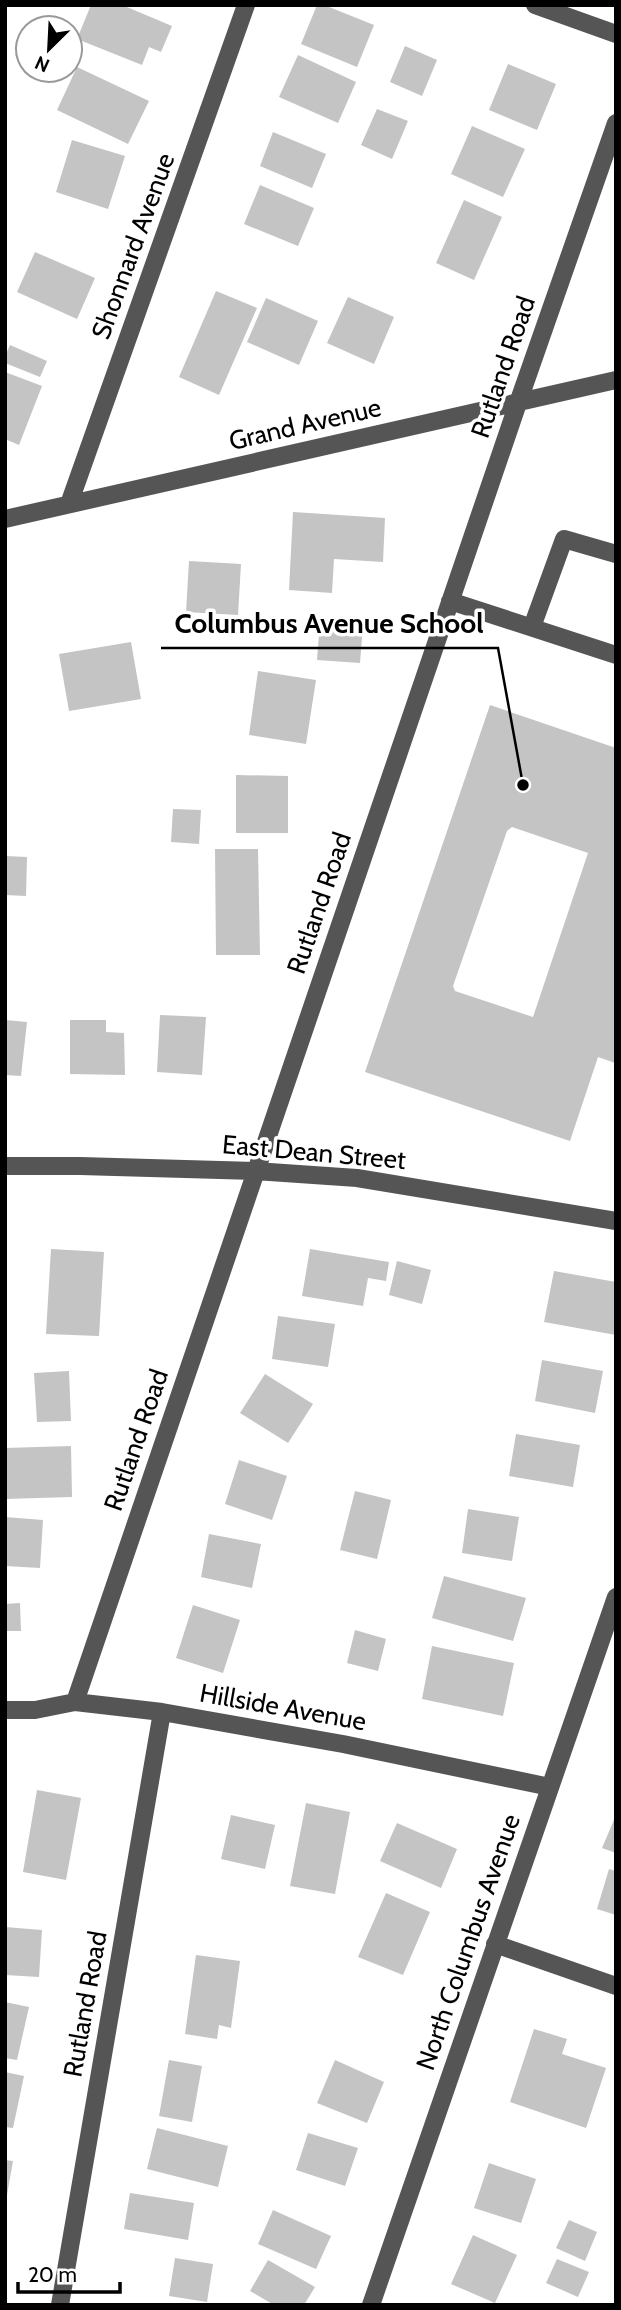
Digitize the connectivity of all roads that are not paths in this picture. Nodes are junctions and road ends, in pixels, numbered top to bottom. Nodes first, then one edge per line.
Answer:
1 (246, 5) edge
2 (535, 5) edge
3 (616, 34) edge
4 (616, 123) edge
5 (616, 380) edge
6 (518, 402) junction
7 (69, 505) junction
8 (5, 519) edge
9 (616, 554) edge
10 (450, 601) junction
11 (532, 628) junction
12 (616, 655) edge
13 (5, 1166) edge
14 (255, 1171) junction
15 (616, 1221) edge
16 (616, 1597) edge
17 (75, 1702) junction
18 (5, 1710) edge
19 (162, 1712) junction
20 (550, 1787) junction
21 (495, 1944) junction
22 (616, 1986) edge
23 (60, 2305) edge
24 (371, 2305) edge

1 - 7 street, Shonnard Avenue
2 - 3 street
4 - 6 street, Rutland Road
5 - 6 street, Grand Avenue
6 - 7 street, Grand Avenue
6 - 10 street, Rutland Road
7 - 8 street, Grand Avenue
9 - 11 street
10 - 11 street
10 - 14 street, Rutland Road
11 - 12 street
13 - 14 street, East Dean Street
14 - 15 street, East Dean Street
14 - 17 street, Rutland Road
16 - 20 street, North Columbus Avenue
17 - 18 street, Hillside Avenue
17 - 19 street, Hillside Avenue
19 - 20 street, Hillside Avenue
19 - 23 street, Rutland Road
20 - 21 street, North Columbus Avenue
21 - 22 street
21 - 24 street, North Columbus Avenue

